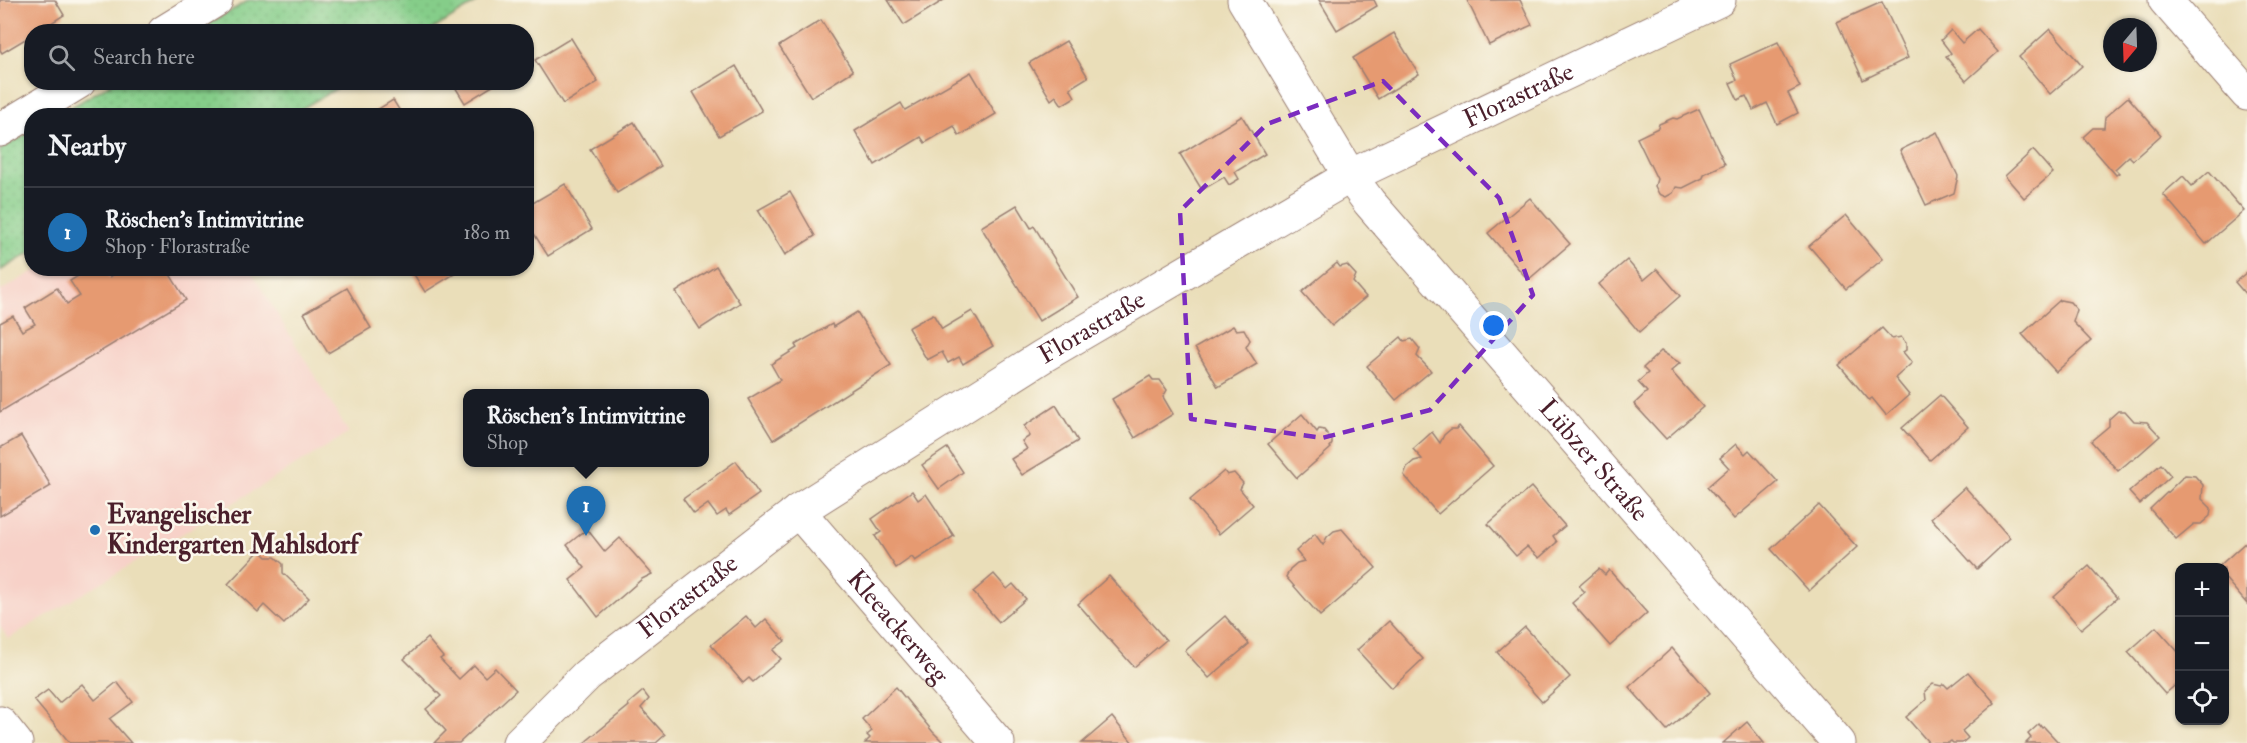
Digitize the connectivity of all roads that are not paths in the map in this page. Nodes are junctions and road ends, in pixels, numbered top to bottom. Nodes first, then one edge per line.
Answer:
1 (216, 0) edge
2 (1244, 0) edge
3 (1719, 0) edge
4 (2165, 0) edge
5 (177, 24) edge
6 (67, 90) edge
7 (2247, 94) edge
8 (37, 108) edge
9 (24, 116) edge
10 (0, 130) edge
11 (1350, 176) junction
12 (798, 511) junction
13 (0, 723) edge
14 (16, 743) edge
15 (519, 743) edge
16 (998, 743) edge
17 (1839, 743) edge

1 - 5 street
2 - 11 street, Lübzer Straße
3 - 11 street, Florastraße
4 - 7 street
6 - 8 street
9 - 10 street
11 - 12 street, Florastraße
11 - 17 street, Lübzer Straße
12 - 15 street, Florastraße
12 - 16 street, Kleeackerweg
13 - 14 street

